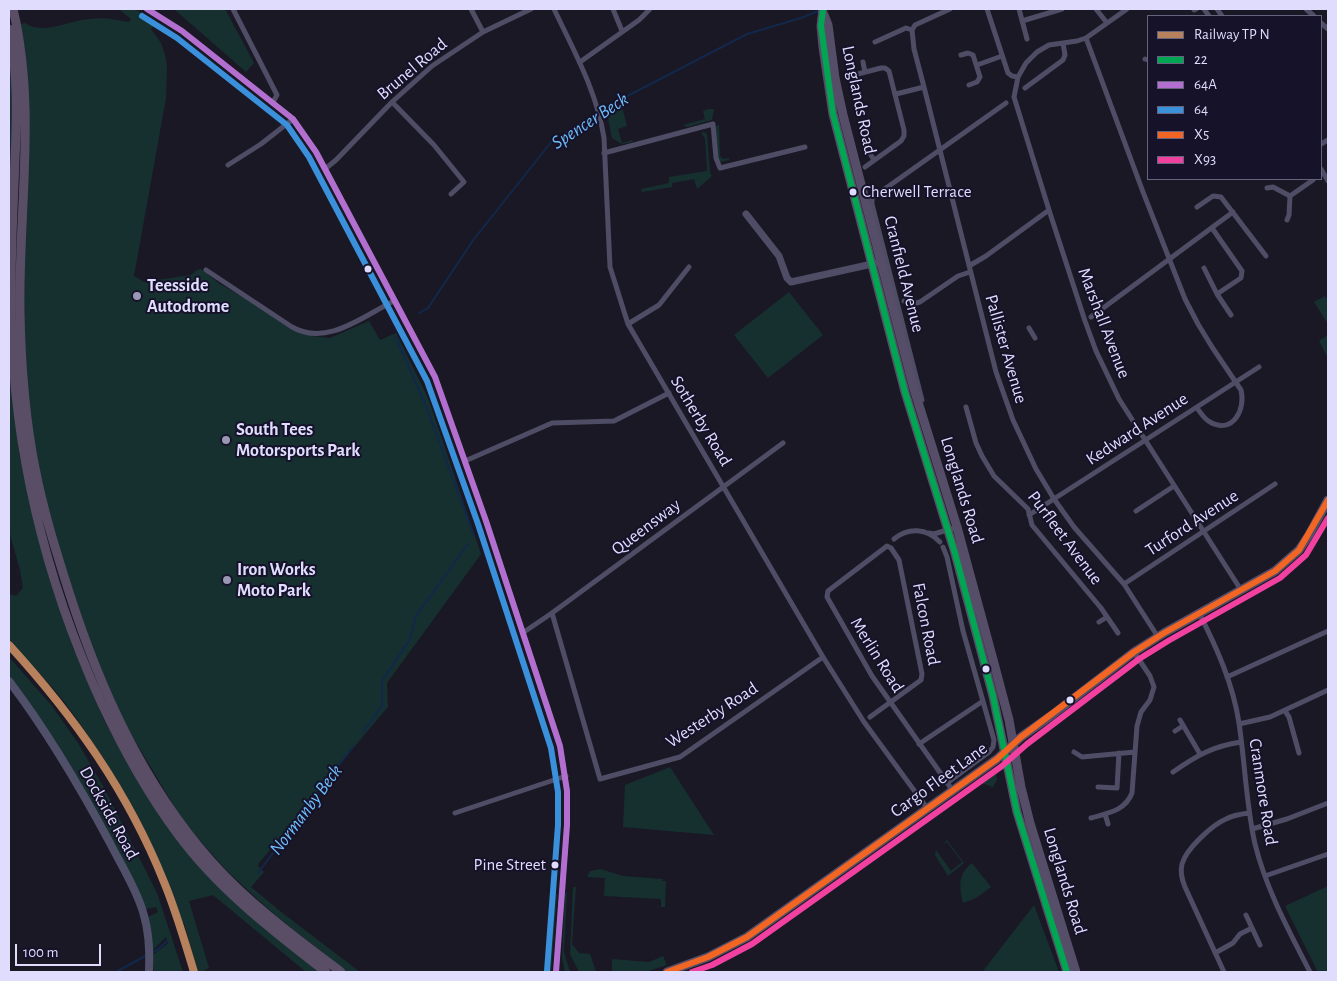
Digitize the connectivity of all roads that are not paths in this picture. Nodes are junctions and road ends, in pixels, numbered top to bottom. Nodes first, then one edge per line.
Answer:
1 (13, 9) edge
2 (147, 9) edge
3 (233, 9) edge
4 (471, 9) edge
5 (531, 9) edge
6 (554, 9) edge
7 (613, 9) edge
8 (650, 9) edge
9 (950, 9) edge
10 (987, 9) edge
11 (1018, 9) edge
12 (1062, 9) edge
13 (1096, 9) edge
14 (1127, 9) edge
15 (823, 12) edge
16 (1022, 21) junction
17 (1107, 23) junction
18 (9, 29) edge
19 (912, 30) junction
20 (482, 32) junction
21 (622, 32) junction
22 (1086, 38) junction
23 (1027, 39) dead end
24 (875, 42) dead end
25 (1063, 43) junction
26 (961, 55) dead end
27 (1002, 56) junction
28 (580, 62) junction
29 (863, 62) dead end
30 (977, 64) junction
31 (865, 72) junction
32 (854, 75) dead end
33 (1018, 78) junction
34 (969, 85) dead end
35 (924, 87) junction
36 (1025, 88) dead end
37 (896, 94) junction
38 (273, 102) junction
39 (392, 102) junction
40 (1006, 102) dead end
41 (294, 118) junction
42 (805, 147) dead end
43 (940, 150) junction
44 (869, 152) dead end
45 (604, 153) junction
46 (874, 160) junction
47 (228, 165) dead end
48 (864, 167) dead end
49 (324, 169) junction
50 (1314, 180) dead end
51 (1267, 188) dead end
52 (451, 194) dead end
53 (1290, 196) junction
54 (1197, 207) dead end
55 (1048, 210) junction
56 (1233, 212) junction
57 (746, 214) dead end
58 (1287, 220) dead end
59 (1212, 228) junction
60 (1266, 256) dead end
61 (1169, 259) junction
62 (877, 263) junction
63 (969, 266) junction
64 (689, 267) dead end
65 (1204, 268) dead end
66 (206, 270) dead end
67 (970, 272) junction
68 (1217, 294) junction
69 (394, 301) junction
70 (904, 301) dead end
71 (913, 304) junction
72 (909, 314) dead end
73 (1231, 315) dead end
74 (1091, 317) dead end
75 (628, 324) junction
76 (1029, 328) dead end
77 (1035, 338) dead end
78 (1259, 367) dead end
79 (1236, 381) junction
80 (669, 393) junction
81 (922, 400) dead end
82 (966, 407) dead end
83 (1197, 408) junction
84 (1146, 440) junction
85 (782, 443) dead end
86 (465, 461) junction
87 (1275, 484) dead end
88 (724, 486) junction
89 (1174, 486) junction
90 (1054, 499) junction
91 (1328, 500) edge
92 (1136, 511) dead end
93 (1029, 514) junction
94 (958, 527) junction
95 (945, 531) junction
96 (1204, 531) junction
97 (929, 533) junction
98 (894, 538) dead end
99 (886, 546) joint
100 (1124, 584) junction
101 (1241, 591) junction
102 (552, 613) junction
103 (1199, 614) junction
104 (1107, 617) junction
105 (1099, 622) dead end
106 (1328, 631) edge
107 (524, 632) junction
108 (1118, 633) dead end
109 (1158, 637) junction
110 (1134, 652) junction
111 (823, 657) junction
112 (1228, 677) junction
113 (9, 681) edge
114 (1328, 690) edge
115 (983, 701) junction
116 (890, 703) junction
117 (1285, 710) junction
118 (870, 717) dead end
119 (1180, 720) dead end
120 (1239, 724) junction
121 (1184, 726) junction
122 (1175, 731) dead end
123 (1241, 742) junction
124 (919, 744) junction
125 (1013, 744) junction
126 (1004, 752) junction
127 (1074, 752) dead end
128 (1135, 752) junction
129 (1299, 753) dead end
130 (1119, 754) junction
131 (1200, 754) junction
132 (1173, 772) dead end
133 (566, 776) junction
134 (950, 787) junction
135 (1098, 787) dead end
136 (1328, 803) edge
137 (928, 808) junction
138 (455, 813) dead end
139 (1249, 813) junction
140 (1105, 814) junction
141 (1091, 818) dead end
142 (1108, 824) dead end
143 (1252, 829) junction
144 (1328, 854) edge
145 (1265, 876) junction
146 (1246, 915) dead end
147 (1252, 928) junction
148 (1260, 945) dead end
149 (1215, 953) junction
150 (557, 971) edge
151 (149, 972) edge
152 (326, 972) edge
153 (341, 972) edge
154 (666, 972) edge
155 (1067, 972) edge
156 (1076, 972) edge
157 (1224, 972) edge
158 (1310, 972) edge

1 - 153 highway
2 - 38 street
3 - 38 street
4 - 20 street
5 - 20 street, Brunel Road
6 - 28 street, Sotherby Road
7 - 21 street
8 - 21 street
9 - 19 street
10 - 27 street
11 - 16 street
12 - 16 street
13 - 17 street
14 - 17 street
15 - 62 main road, Longlands Road
15 - 62 main road, Longlands Road
16 - 23 street
17 - 22 street
18 - 152 highway
19 - 24 street
19 - 35 street, Pallister Avenue
20 - 39 street, Brunel Road
21 - 28 street
22 - 25 street
22 - 61 street
25 - 33 street
25 - 36 street
26 - 30 street
27 - 30 street
27 - 33 street
28 - 45 street, Sotherby Road
29 - 31 street
30 - 34 street
31 - 32 street
31 - 37 street
33 - 55 street, Marshall Avenue
35 - 37 street
35 - 43 street, Pallister Avenue
37 - 46 street
38 - 41 street
39 - 49 street, Brunel Road
39 - 52 street
40 - 43 street, Cranfield Avenue
41 - 47 street
41 - 49 street
42 - 45 street
43 - 63 street, Pallister Avenue
43 - 81 street, Cranfield Avenue
44 - 46 street
45 - 75 street, Sotherby Road
46 - 48 street
49 - 69 street
50 - 53 street
51 - 53 street
53 - 58 street
54 - 56 street
55 - 63 street
55 - 84 street, Marshall Avenue
56 - 59 street
56 - 60 street
57 - 62 street
59 - 61 street
59 - 68 street
61 - 74 street
61 - 79 street
62 - 94 main road, Longlands Road
62 - 95 main road, Longlands Road
63 - 67 street, Pallister Avenue
64 - 75 street
65 - 68 street
66 - 69 street
67 - 71 street
67 - 90 street, Pallister Avenue
68 - 73 street
69 - 86 street
70 - 71 street
71 - 72 street
75 - 80 street, Sotherby Road
76 - 77 street
78 - 79 street, Kedward Avenue
79 - 83 street, Kedward Avenue
79 - 83 street
80 - 86 street
80 - 88 street, Sotherby Road
82 - 93 street, Purfleet Avenue
83 - 84 street, Kedward Avenue
84 - 89 street, Marshall Avenue
84 - 90 street, Kedward Avenue
85 - 88 street, Queensway
86 - 107 street
87 - 96 street, Turford Avenue
88 - 102 street, Queensway
88 - 111 street, Sotherby Road
89 - 92 street
89 - 96 street, Marshall Avenue
90 - 93 street, Kedward Avenue
90 - 100 street, Pallister Avenue
91 - 101 main road, Cargo Fleet Lane
93 - 104 street, Purfleet Avenue
94 - 95 street
94 - 125 main road, Longlands Road
95 - 97 street
95 - 126 main road, Longlands Road
96 - 100 street, Turford Avenue
96 - 101 street, Marshall Avenue
97 - 98 street
97 - 115 street
99 - 116 street, Falcon Road
99 - 116 street, Merlin Road
100 - 109 street, Pallister Avenue
101 - 103 main road, Cargo Fleet Lane
102 - 107 street, Queensway
102 - 111 street, Westerby Road
103 - 109 main road, Cargo Fleet Lane
103 - 112 street, Cranmore Road
104 - 105 street
104 - 108 street, Purfleet Avenue
106 - 112 street
107 - 133 street
109 - 110 main road, Cargo Fleet Lane
110 - 125 main road, Cargo Fleet Lane
110 - 128 street
111 - 137 street, Sotherby Road
112 - 120 street, Cranmore Road
113 - 151 main road, Dockside Road
114 - 117 street
115 - 124 street
115 - 134 street
116 - 118 street, Falcon Road
116 - 124 street, Merlin Road
117 - 120 street
117 - 129 street
119 - 121 street
120 - 123 street, Cranmore Road
121 - 122 street
121 - 131 street
123 - 131 street
123 - 139 street, Cranmore Road
124 - 134 street, Merlin Road
125 - 126 main road, Cargo Fleet Lane
125 - 156 main road, Longlands Road
126 - 134 main road, Cargo Fleet Lane
126 - 155 main road, Longlands Road
127 - 130 street
128 - 130 street
128 - 140 street
130 - 135 street
131 - 132 street
133 - 138 street
133 - 150 street
134 - 137 main road, Cargo Fleet Lane
136 - 143 street
137 - 154 main road, Cargo Fleet Lane
139 - 143 street, Cranmore Road
139 - 149 street
140 - 141 street
140 - 142 street
143 - 145 street, Cranmore Road
144 - 145 street
145 - 158 street, Cranmore Road
146 - 147 street
147 - 148 street
147 - 149 street
149 - 157 street

